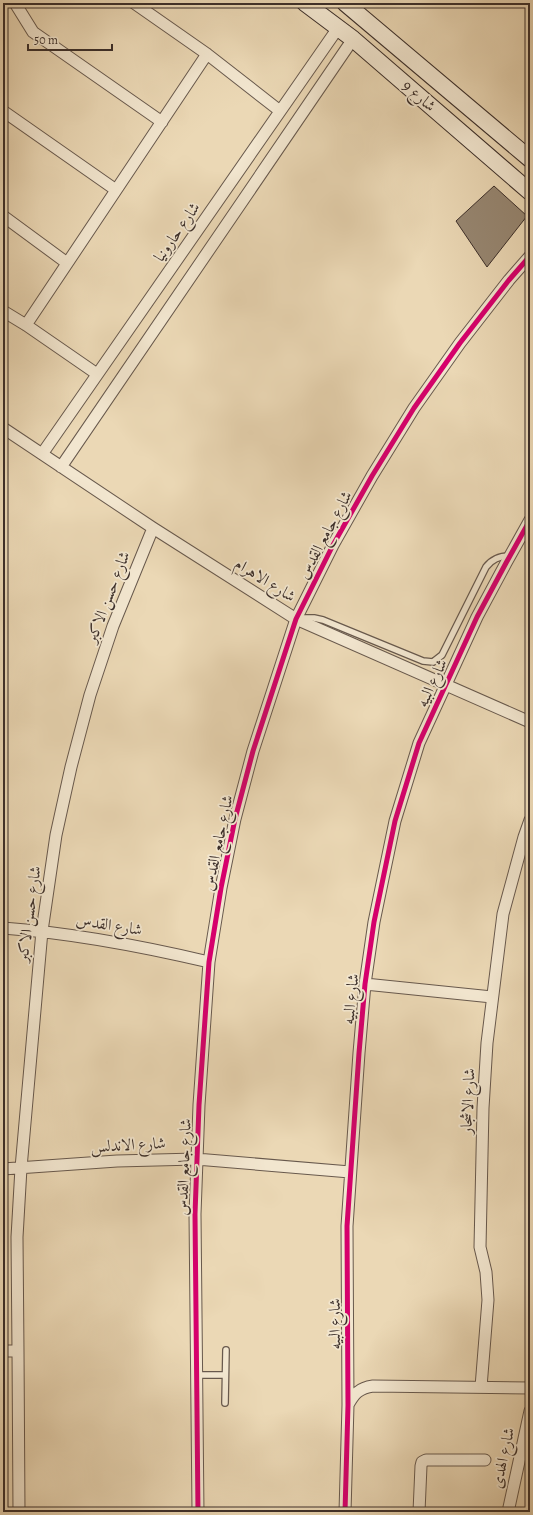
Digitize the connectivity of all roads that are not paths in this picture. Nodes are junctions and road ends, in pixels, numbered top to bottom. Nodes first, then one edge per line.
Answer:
1 (15, 3) edge
2 (134, 3) edge
3 (305, 3) edge
4 (353, 5) edge
5 (338, 28) junction
6 (353, 39) junction
7 (207, 54) junction
8 (3, 111) edge
9 (280, 111) junction
10 (162, 122) junction
11 (530, 159) edge
12 (116, 190) junction
13 (530, 192) edge
14 (3, 216) edge
15 (530, 256) edge
16 (67, 263) junction
17 (3, 311) edge
18 (26, 325) junction
19 (97, 374) junction
20 (3, 428) edge
21 (42, 454) junction
22 (61, 468) junction
23 (530, 520) edge
24 (153, 528) junction
25 (509, 556) junction
26 (296, 619) junction
27 (446, 684) junction
28 (530, 722) edge
29 (530, 820) edge
30 (527, 838) edge
31 (3, 928) edge
32 (42, 931) junction
33 (209, 962) junction
34 (365, 984) junction
35 (492, 997) junction
36 (196, 1158) junction
37 (21, 1168) junction
38 (3, 1169) edge
39 (350, 1172) junction
40 (226, 1350) dead end
41 (3, 1351) edge
42 (18, 1351) junction
43 (197, 1375) junction
44 (225, 1375) junction
45 (481, 1387) junction
46 (530, 1388) edge
47 (225, 1404) dead end
48 (348, 1405) junction
49 (530, 1411) edge
50 (485, 1460) dead end
51 (19, 1512) edge
52 (198, 1512) edge
53 (345, 1512) edge
54 (419, 1512) edge
55 (508, 1512) edge

1 - 10 street
2 - 7 street
3 - 5 main road, شارع 9
4 - 11 main road, شارع 9
5 - 6 main road, شارع 9
5 - 9 street, شارع حارونيا
6 - 13 main road, شارع 9
6 - 22 street
7 - 9 street
7 - 10 street
8 - 12 street
9 - 19 street, شارع حارونيا
10 - 12 street
12 - 16 street
14 - 16 street
15 - 26 street, شارع جامع القدس
16 - 18 street
17 - 18 street
18 - 19 street
19 - 21 street, شارع حارونيا
20 - 21 street, شارع الاهرام
21 - 22 street, شارع الاهرام
22 - 24 street, شارع الاهرام
23 - 25 street, شارع البيه
24 - 26 street, شارع الاهرام
24 - 32 street, شارع حسن الاكبر
25 - 26 lane
25 - 27 street, شارع البيه
26 - 27 street, شارع الاهرام
26 - 33 street, شارع جامع القدس
27 - 28 street, شارع الاهرام
27 - 34 street, شارع البيه
29 - 30 street, شارع الاشجار
30 - 35 street, شارع الاشجار
31 - 32 street, شارع القدس
32 - 33 street, شارع القدس
32 - 37 street, شارع حسن الاكبر
33 - 36 street, شارع جامع القدس
34 - 35 street
34 - 39 street, شارع البيه
35 - 45 street, شارع الاشجار
36 - 37 street, شارع الاندلس
36 - 39 street, شارع الاندلس
36 - 43 street, شارع جامع القدس
37 - 38 street, شارع الاندلس
37 - 42 street, شارع حسن الاكبر
39 - 48 street, شارع البيه
40 - 44 lane
41 - 42 street
42 - 51 street, شارع حسن الاكبر
43 - 44 lane
43 - 52 street, شارع جامع القدس
44 - 47 lane
45 - 46 street
45 - 48 street
48 - 53 street, شارع البيه
49 - 55 street, شارع الهدى
50 - 54 street

